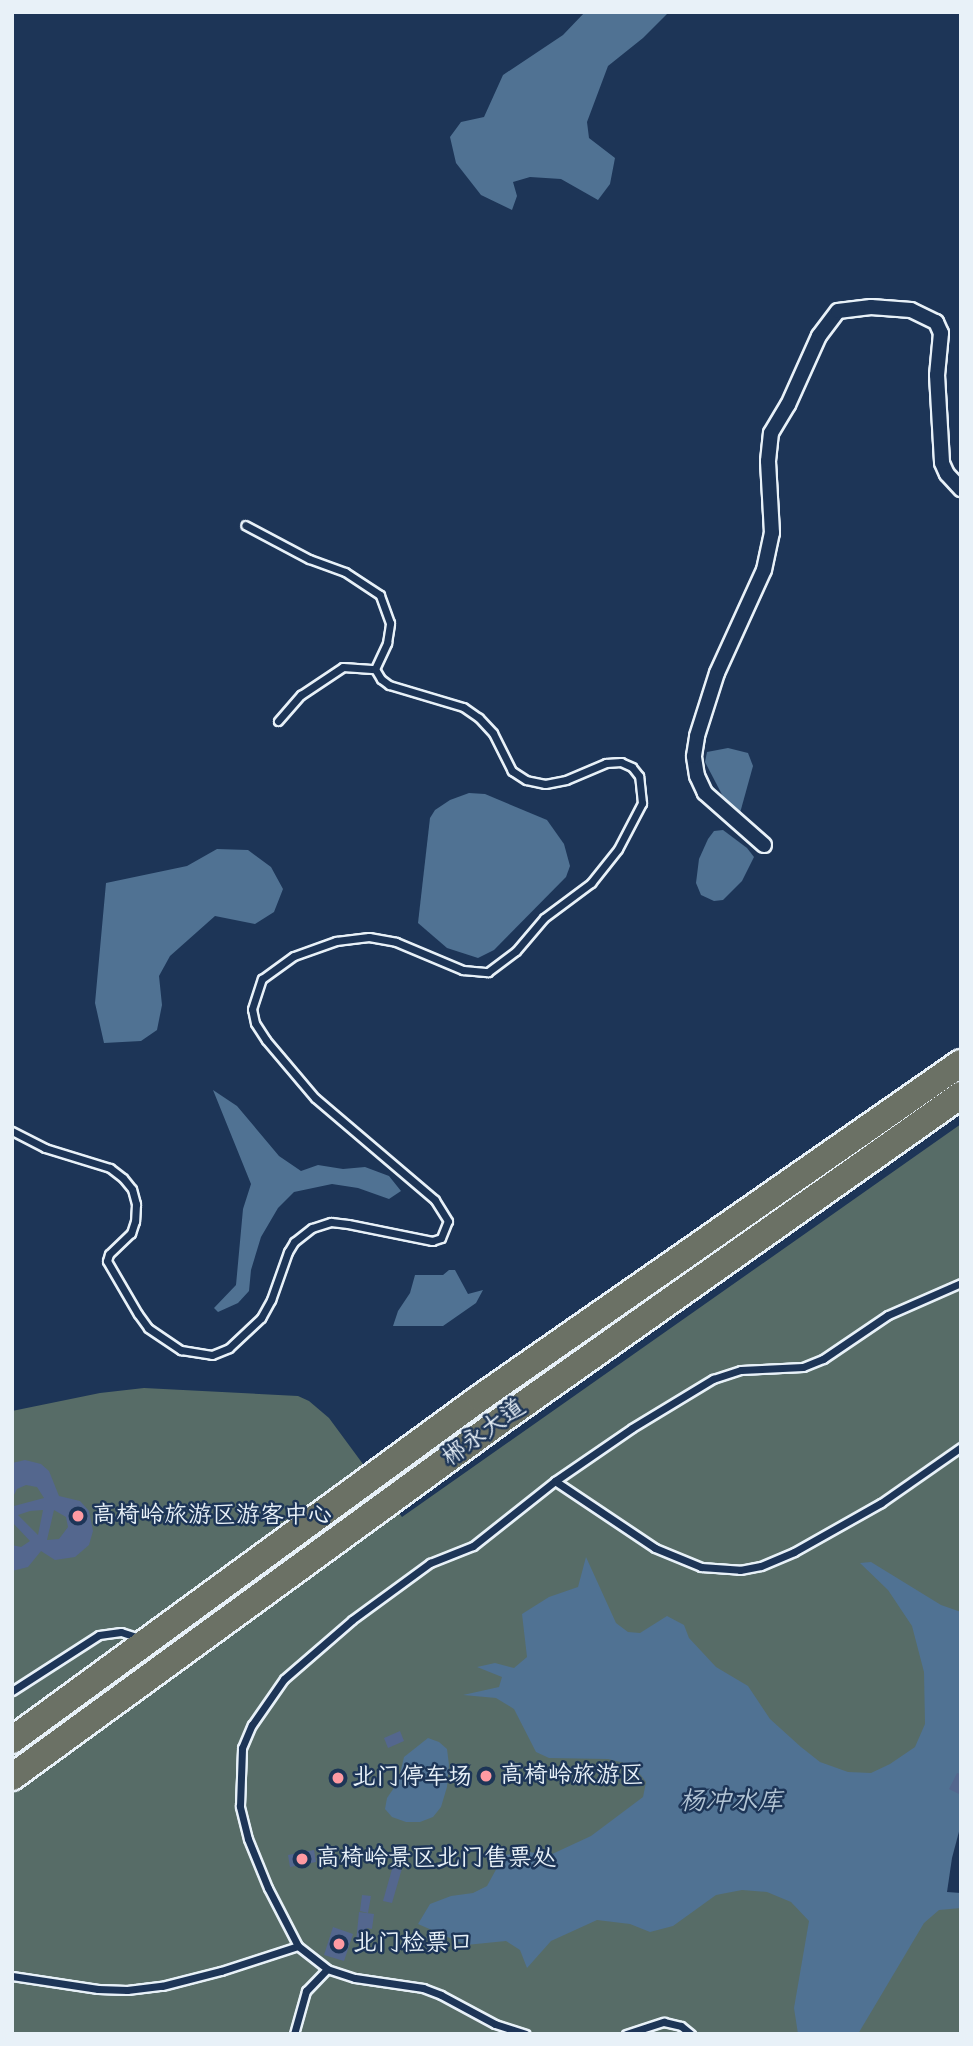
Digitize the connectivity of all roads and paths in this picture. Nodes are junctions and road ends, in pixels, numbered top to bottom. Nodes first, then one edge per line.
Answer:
1 (961, 489) edge
2 (245, 525) dead end
3 (375, 669) junction
4 (278, 721) dead end
5 (764, 845) dead end
6 (961, 1063) edge
7 (961, 1094) edge
8 (12, 1130) edge
9 (961, 1283) edge
10 (961, 1447) edge
11 (555, 1481) junction
12 (148, 1643) junction
13 (12, 1691) edge
14 (12, 1740) edge
15 (12, 1777) edge
16 (298, 1946) junction
17 (327, 1969) junction
18 (12, 1976) edge
19 (295, 2034) edge
20 (525, 2034) edge
21 (626, 2034) edge
22 (691, 2034) edge

1 - 5 street
2 - 3 lane
3 - 4 lane
3 - 8 lane
6 - 12 highway, 郴永大道
7 - 15 highway, 郴永大道
9 - 11 lane
10 - 11 lane
11 - 16 lane
12 - 13 lane
12 - 14 highway, 郴永大道
16 - 17 lane
16 - 18 lane
17 - 19 lane
17 - 20 lane
21 - 22 lane

